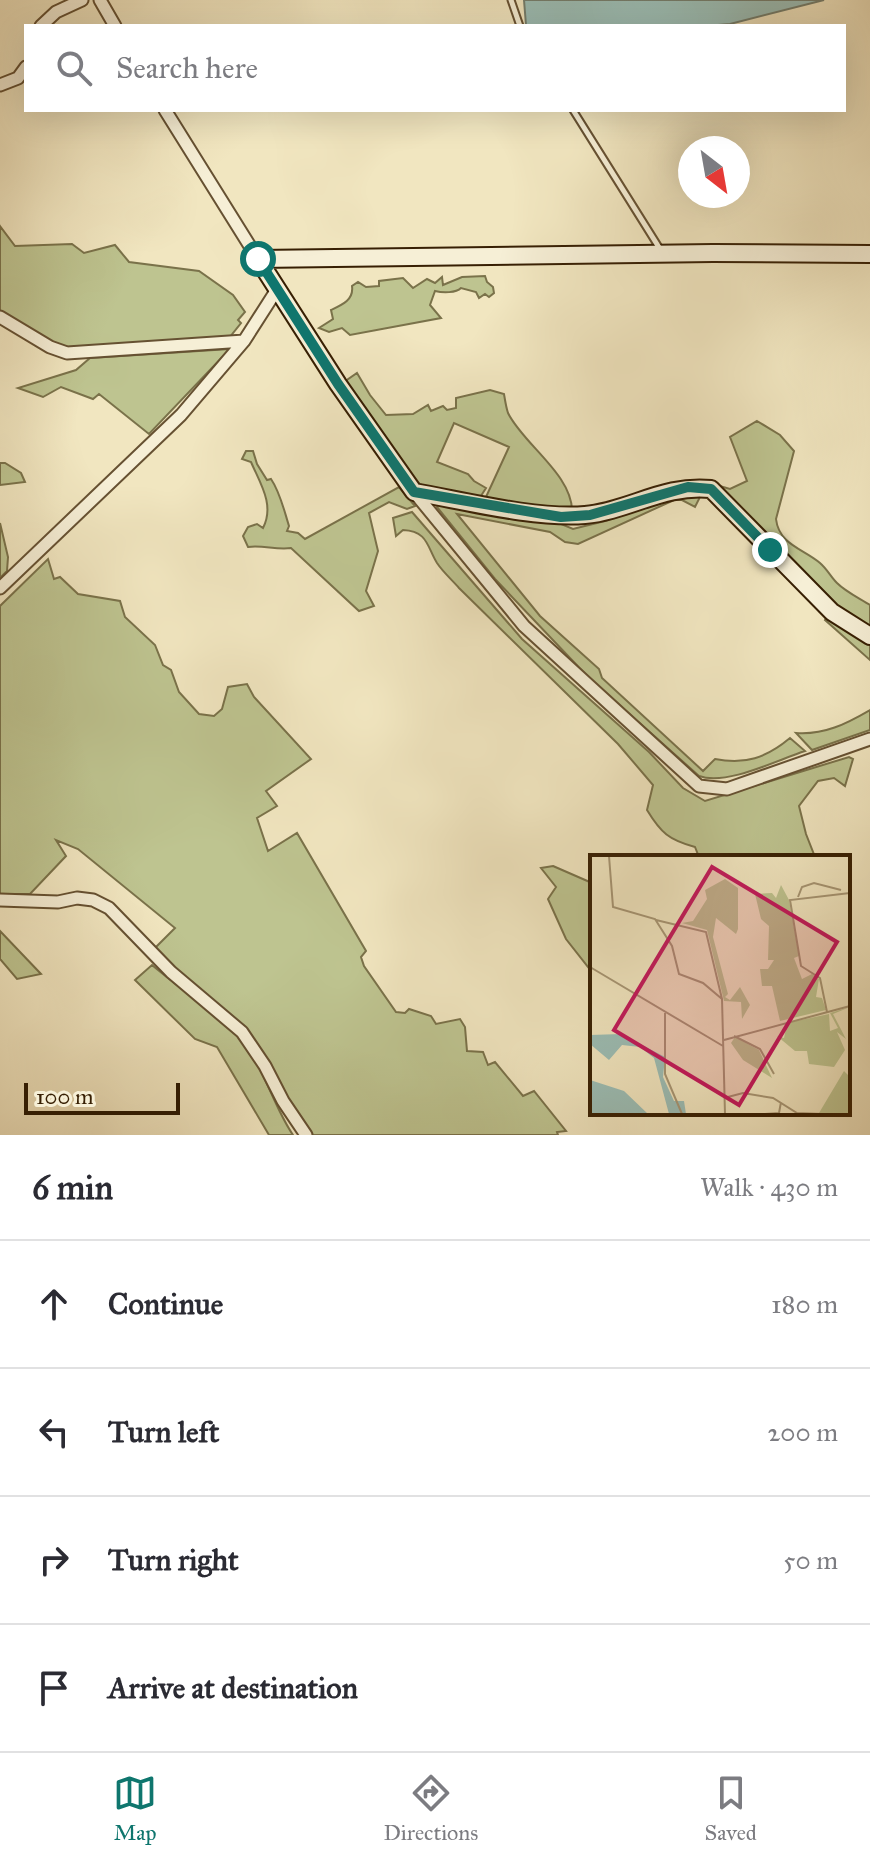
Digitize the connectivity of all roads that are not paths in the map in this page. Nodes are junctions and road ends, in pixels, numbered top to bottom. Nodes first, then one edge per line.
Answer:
1 (82, 0) edge
2 (100, 0) edge
3 (511, 0) edge
4 (43, 24) edge
5 (114, 24) edge
6 (519, 24) edge
7 (24, 70) edge
8 (0, 85) edge
9 (166, 112) edge
10 (574, 112) edge
11 (663, 253) junction
12 (870, 254) edge
13 (258, 259) junction
14 (276, 291) junction
15 (0, 317) edge
16 (244, 341) junction
17 (414, 492) junction
18 (0, 588) edge
19 (870, 636) edge
20 (870, 739) edge
21 (0, 900) edge
22 (306, 1135) edge

1 - 4 street
2 - 5 street
3 - 6 lane
7 - 8 street
9 - 13 street
10 - 11 lane
11 - 12 street
11 - 13 street
13 - 14 street
14 - 16 street
14 - 17 street
15 - 16 street
16 - 18 street
17 - 19 street
17 - 20 street
21 - 22 street

